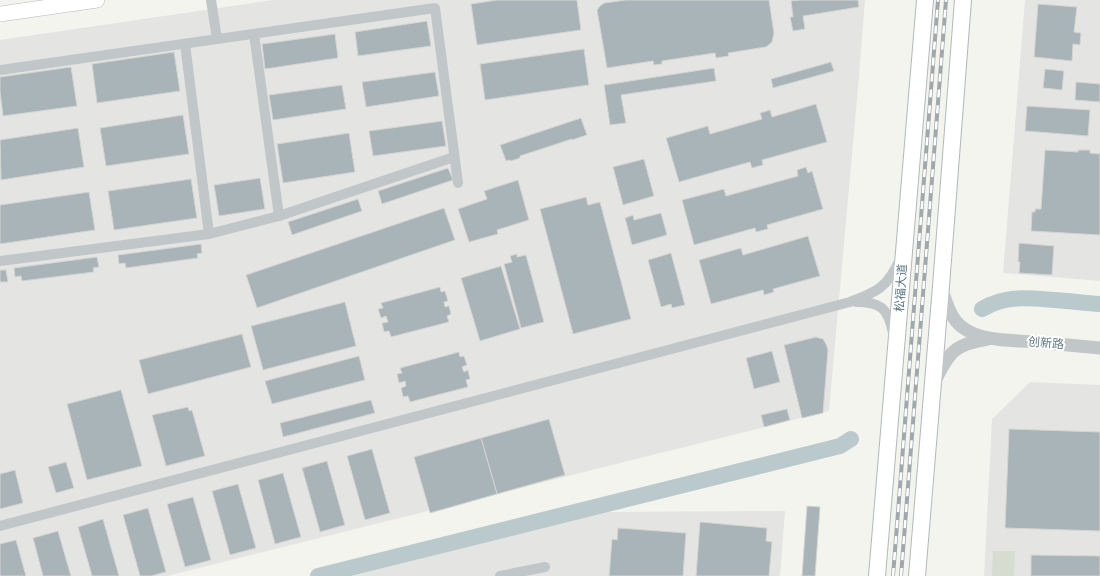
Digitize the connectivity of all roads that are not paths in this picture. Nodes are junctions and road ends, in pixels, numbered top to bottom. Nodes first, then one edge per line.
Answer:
1 (97, 0) edge
2 (211, 0) edge
3 (925, 0) edge
4 (963, 0) edge
5 (0, 14) edge
6 (254, 34) junction
7 (217, 39) junction
8 (185, 44) junction
9 (0, 70) edge
10 (454, 157) junction
11 (458, 183) dead end
12 (279, 216) junction
13 (209, 234) junction
14 (904, 248) junction
15 (0, 261) edge
16 (941, 286) junction
17 (850, 302) junction
18 (992, 339) junction
19 (896, 347) junction
20 (1100, 348) edge
21 (932, 386) junction
22 (0, 526) edge
23 (545, 567) dead end
24 (500, 576) edge
25 (877, 576) edge
26 (917, 576) edge

1 - 5 main road
2 - 7 street
3 - 14 main road, 松福大道
4 - 16 main road
6 - 7 street
6 - 10 street
6 - 12 street
7 - 8 street
8 - 9 street
8 - 13 street
10 - 11 street
10 - 12 street
12 - 13 street
13 - 15 street
14 - 17 street
14 - 19 main road, 松福大道
16 - 18 street, 创新路
16 - 21 main road
17 - 19 street
17 - 22 street
18 - 20 street, 创新路
18 - 21 street, 创新路
19 - 25 main road, 松福大道
21 - 26 main road
23 - 24 street

